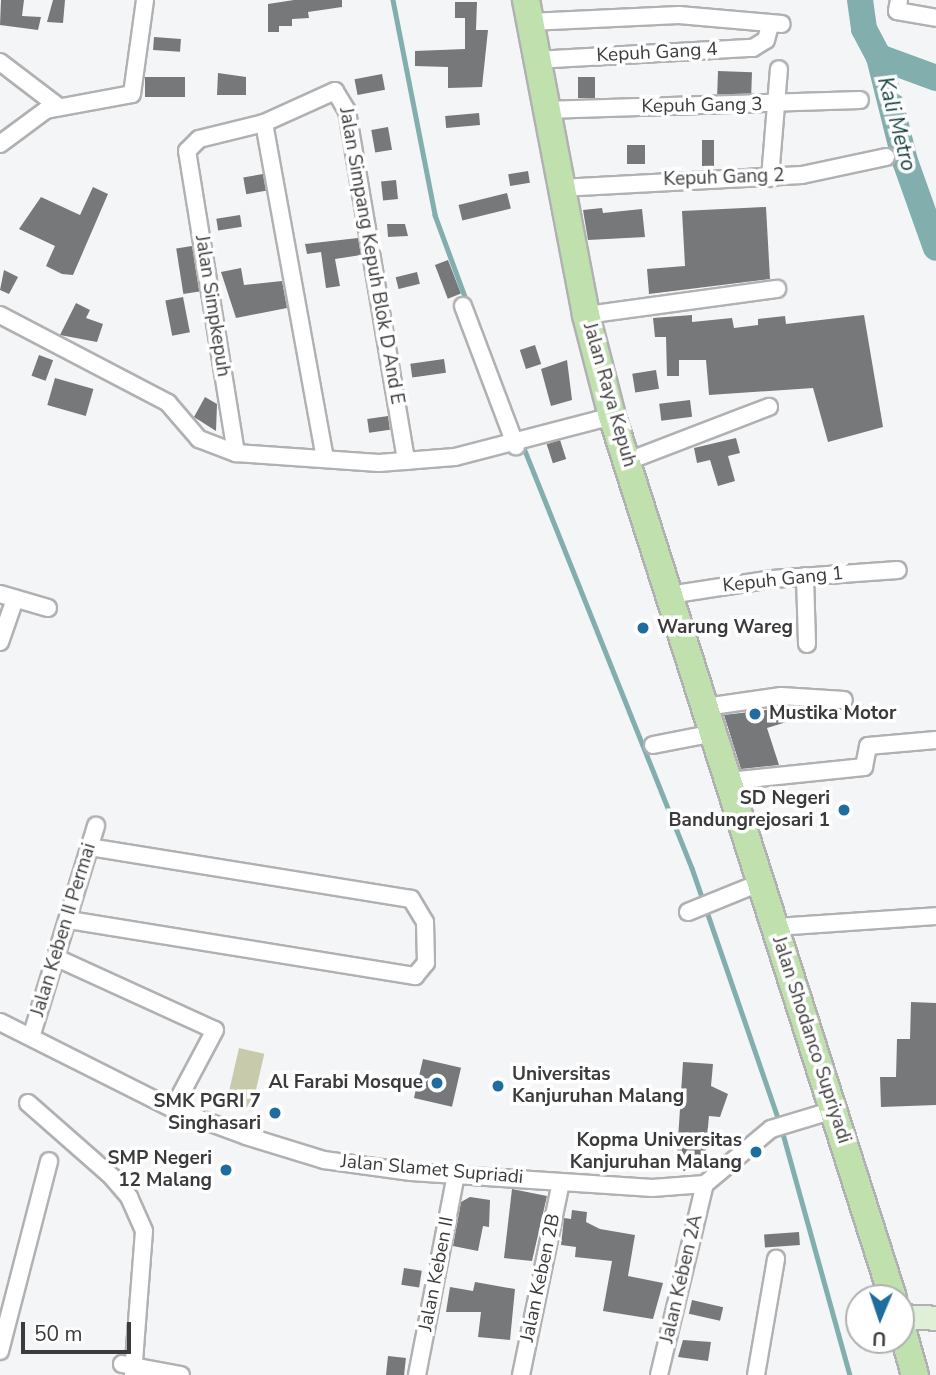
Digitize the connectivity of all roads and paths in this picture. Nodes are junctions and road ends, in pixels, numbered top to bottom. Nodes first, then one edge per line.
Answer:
1 (145, 0) edge
2 (899, 0) edge
3 (527, 11) edge
4 (936, 19) edge
5 (536, 60) junction
6 (0, 62) edge
7 (779, 69) dead end
8 (860, 100) dead end
9 (775, 105) junction
10 (59, 107) junction
11 (544, 110) junction
12 (264, 123) junction
13 (0, 144) edge
14 (886, 157) dead end
15 (770, 178) junction
16 (560, 188) junction
17 (777, 289) dead end
18 (463, 306) dead end
19 (0, 315) edge
20 (586, 315) junction
21 (769, 407) dead end
22 (612, 416) junction
23 (517, 445) junction
24 (236, 453) junction
25 (325, 459) junction
26 (406, 461) junction
27 (628, 461) junction
28 (898, 570) dead end
29 (805, 576) junction
30 (669, 595) junction
31 (8, 596) edge
32 (48, 608) dead end
33 (0, 642) edge
34 (807, 644) dead end
35 (844, 700) dead end
36 (705, 707) junction
37 (714, 733) junction
38 (936, 740) edge
39 (653, 745) dead end
40 (729, 781) junction
41 (96, 826) dead end
42 (90, 847) junction
43 (762, 882) junction
44 (695, 908) dead end
45 (936, 916) edge
46 (69, 920) junction
47 (776, 928) junction
48 (60, 960) junction
49 (0, 1021) edge
50 (33, 1034) junction
51 (28, 1103) dead end
52 (173, 1109) junction
53 (834, 1110) junction
54 (49, 1161) dead end
55 (456, 1174) junction
56 (561, 1182) junction
57 (705, 1184) junction
58 (776, 1259) dead end
59 (889, 1284) edge
60 (915, 1317) edge
61 (936, 1318) edge
62 (0, 1351) edge
63 (909, 1354) edge
64 (130, 1368) edge
65 (181, 1375) edge
66 (417, 1375) edge
67 (520, 1375) edge
68 (659, 1375) edge
69 (756, 1375) edge
70 (915, 1375) edge

1 - 10 street
2 - 4 street
3 - 5 main road, Jalan Raya Kepuh
3 - 5 street, Kepuh Gang 4
5 - 11 main road, Jalan Raya Kepuh
6 - 10 street
7 - 9 street
8 - 9 street, Kepuh Gang 3
9 - 11 street, Kepuh Gang 3
9 - 15 street
10 - 13 street
11 - 16 main road, Jalan Raya Kepuh
12 - 24 street, Jalan Simpkepuh
12 - 25 street
12 - 26 street, Jalan Simpang Kepuh Blok D And E
14 - 15 street, Kepuh Gang 2
15 - 16 street, Kepuh Gang 2
16 - 20 main road, Jalan Raya Kepuh
17 - 20 street
18 - 23 street
19 - 24 street
20 - 22 main road, Jalan Raya Kepuh
21 - 27 street
22 - 23 street
22 - 27 main road, Jalan Raya Kepuh
23 - 26 street
24 - 25 street
25 - 26 street
27 - 30 main road, Jalan Raya Kepuh
28 - 29 street, Kepuh Gang 1
29 - 30 street, Kepuh Gang 1
29 - 34 street
30 - 36 main road, Jalan Raya Kepuh
31 - 32 street
31 - 33 street
35 - 36 street
36 - 37 main road, Jalan Raya Kepuh
37 - 39 street
37 - 40 main road, Jalan Raya Kepuh
38 - 40 street
40 - 43 main road, Jalan Shodanco Supriyadi
41 - 42 street, Jalan Keben II Permai
42 - 46 street, Jalan Keben II Permai
42 - 46 street
43 - 44 street
43 - 47 main road, Jalan Shodanco Supriyadi
45 - 47 street
46 - 48 street, Jalan Keben II Permai
47 - 53 main road, Jalan Shodanco Supriyadi
48 - 50 street, Jalan Keben II Permai
48 - 52 street
49 - 50 street, Jalan Slamet Supriadi
50 - 52 street, Jalan Slamet Supriadi
51 - 64 street
52 - 55 street, Jalan Slamet Supriadi
53 - 57 street
53 - 59 main road, Jalan Shodanco Supriyadi
54 - 62 street
55 - 56 street, Jalan Slamet Supriadi
55 - 66 street, Jalan Keben II
56 - 57 street, Jalan Slamet Supriadi
56 - 67 street, Jalan Keben 2B
57 - 68 street, Jalan Keben 2A
58 - 69 street
60 - 61 street
63 - 70 main road
64 - 65 street

